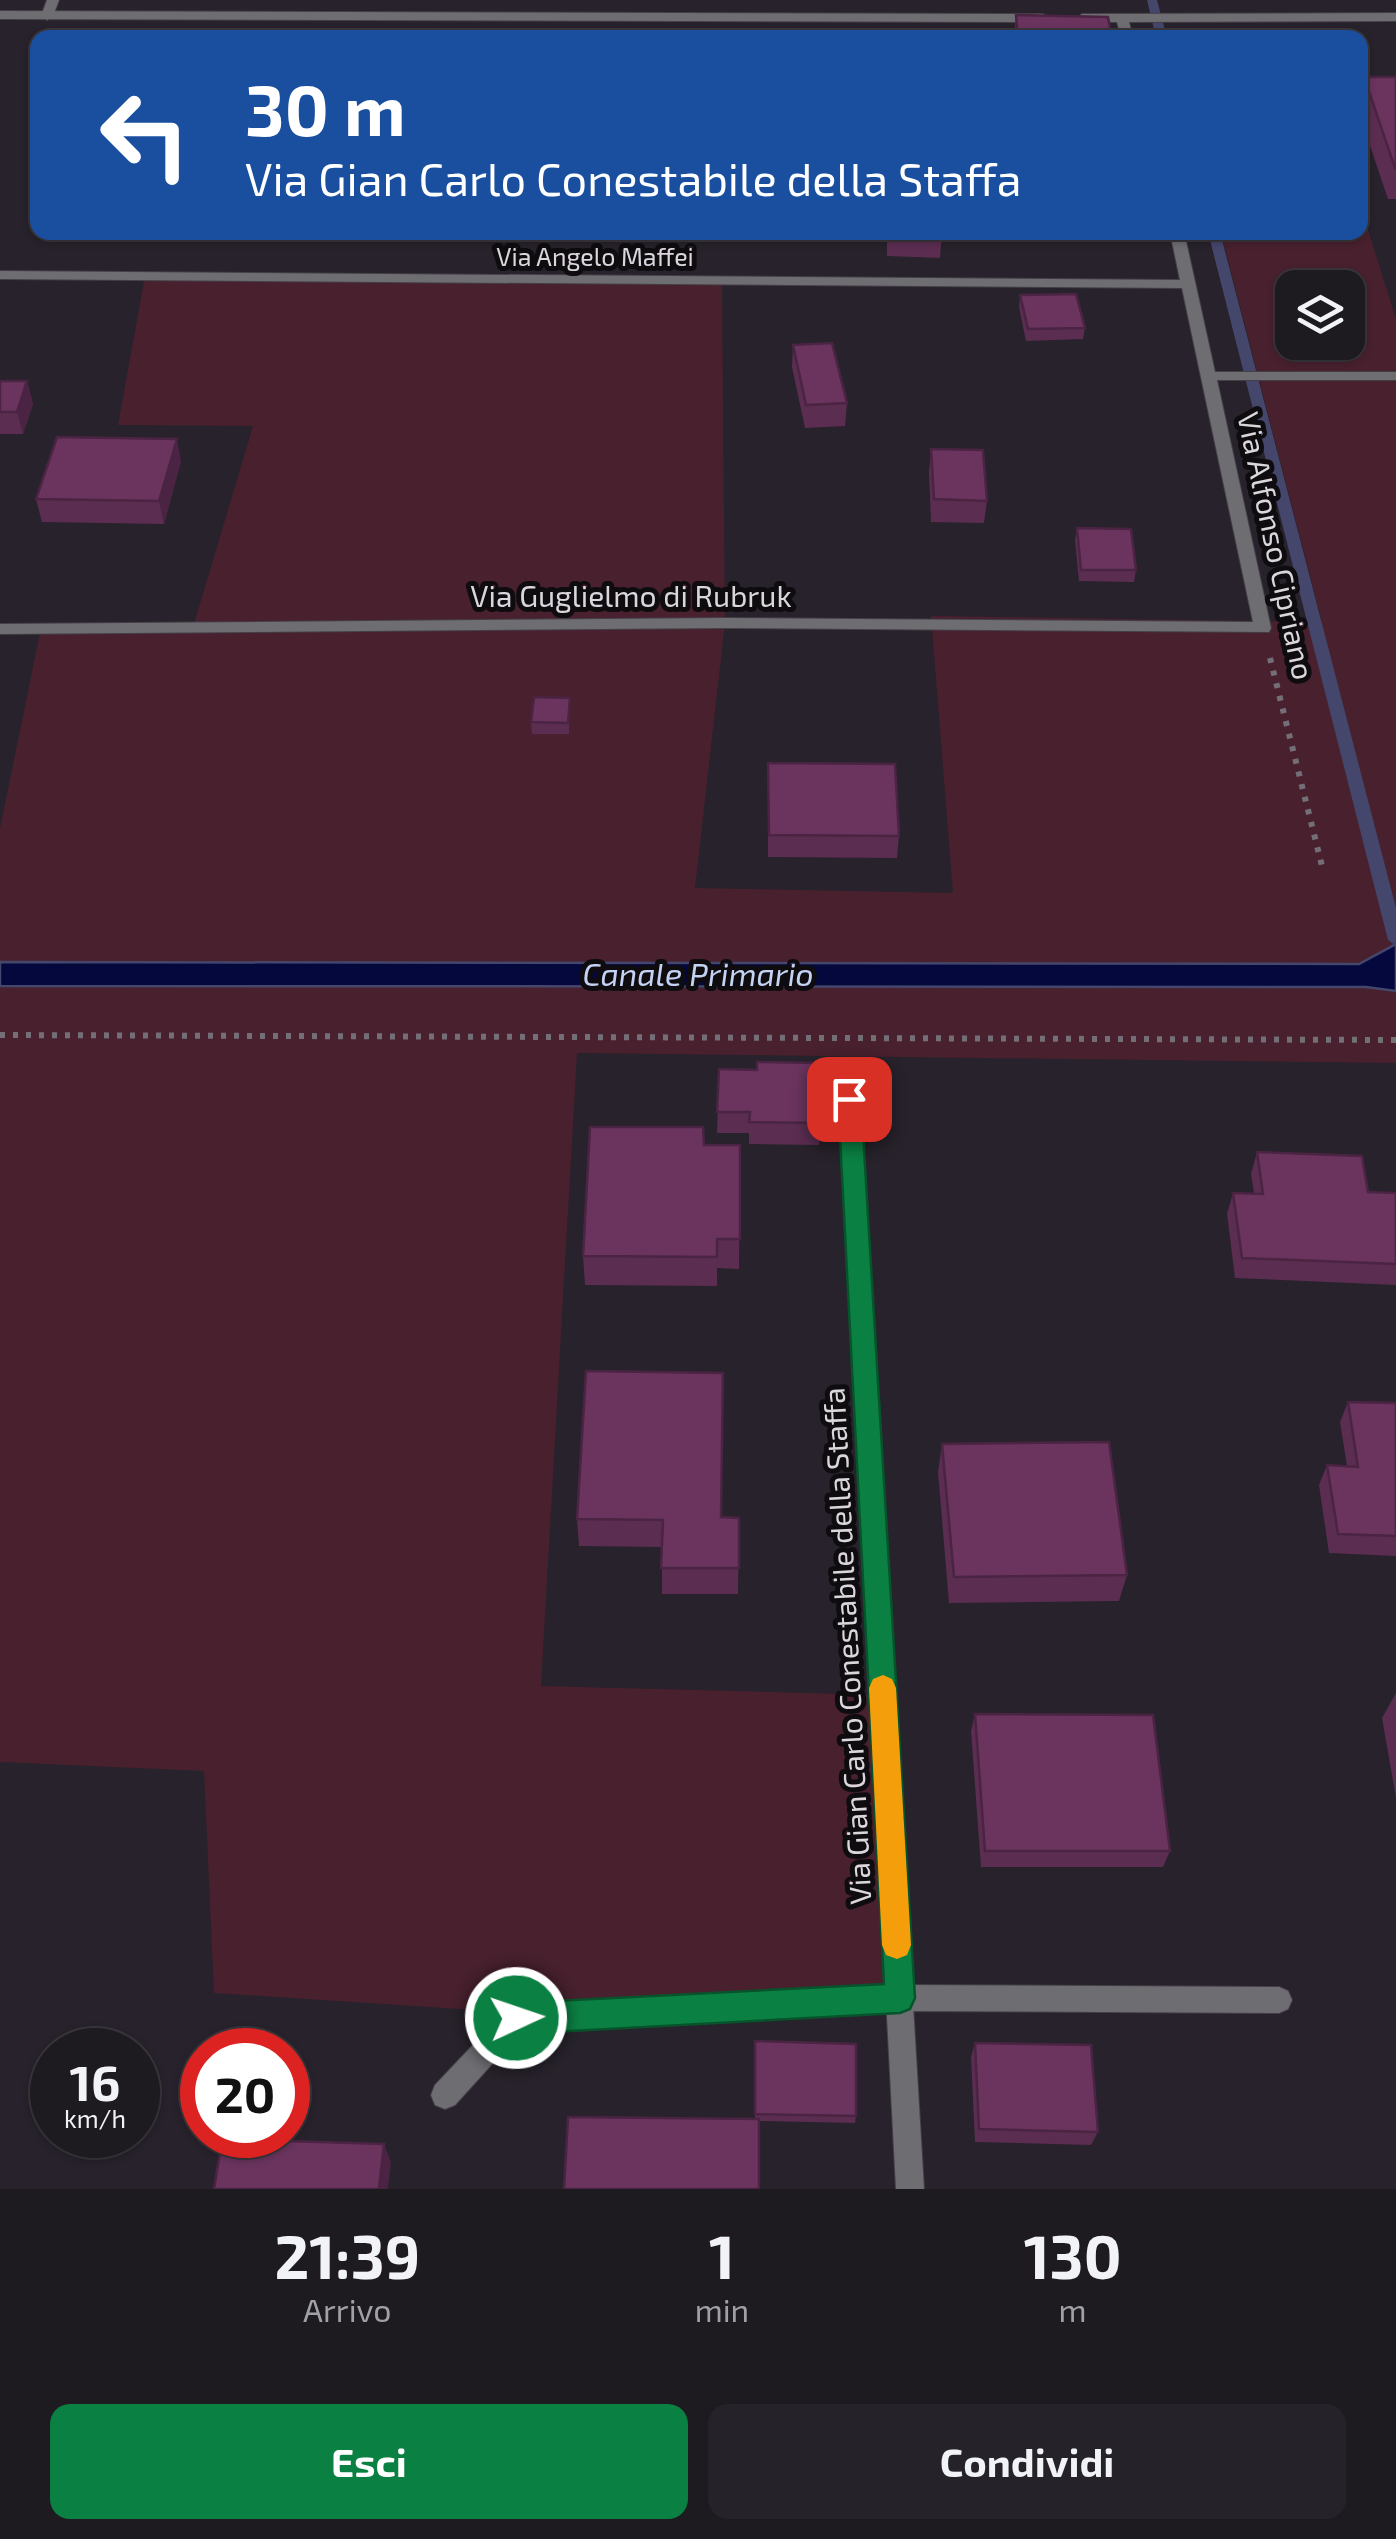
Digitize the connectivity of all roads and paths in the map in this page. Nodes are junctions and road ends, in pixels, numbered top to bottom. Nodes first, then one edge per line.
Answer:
1 (53, 0) edge
2 (432, 0) edge
3 (0, 16) edge
4 (46, 16) junction
5 (1396, 16) edge
6 (1129, 17) junction
7 (429, 18) junction
8 (1128, 30) edge
9 (1179, 240) edge
10 (0, 274) edge
11 (1190, 284) junction
12 (1209, 376) junction
13 (1396, 376) edge
14 (1262, 628) junction
15 (0, 629) edge
16 (1323, 870) dead end
17 (0, 1035) edge
18 (1396, 1040) edge
19 (849, 1099) dead end
20 (900, 1998) junction
21 (1278, 2000) dead end
22 (446, 2095) dead end
23 (910, 2189) edge

1 - 4 street
2 - 7 street
3 - 4 street
4 - 7 street
5 - 6 street
6 - 7 street
6 - 8 street
9 - 11 street, Via Alfonso Cipriano
10 - 11 street, Via Angelo Maffei
11 - 12 street, Via Alfonso Cipriano
12 - 13 street
12 - 14 street, Via Alfonso Cipriano
14 - 15 street, Via Guglielmo di Rubruk
14 - 16 path, Via Alfonso Cipriano
17 - 18 path
19 - 20 street, Via Gian Carlo Conestabile della Staffa
20 - 21 street
20 - 22 street
20 - 23 street, Via Gian Carlo Conestabile della Staffa

